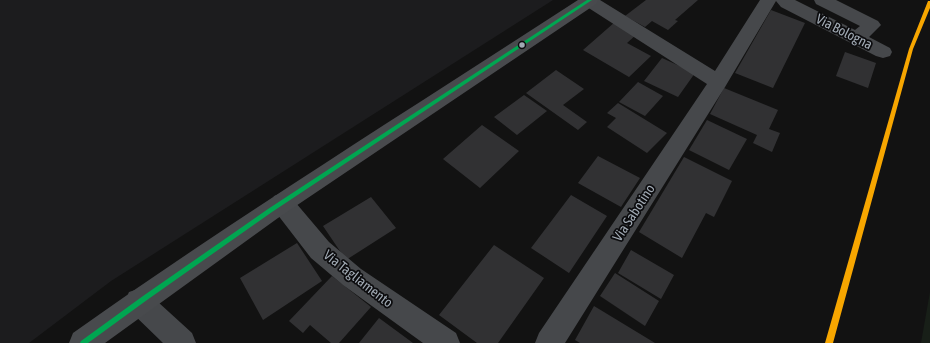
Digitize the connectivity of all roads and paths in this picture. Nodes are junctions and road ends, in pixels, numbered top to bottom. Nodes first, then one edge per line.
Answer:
1 (590, 0) edge
2 (768, 0) edge
3 (784, 0) edge
4 (822, 0) edge
5 (857, 39) junction
6 (882, 52) dead end
7 (718, 82) junction
8 (282, 203) junction
9 (138, 302) junction
10 (82, 343) edge
11 (182, 343) edge
12 (446, 343) edge
13 (550, 343) edge

1 - 7 street
1 - 8 main road
2 - 7 street, Via Sabotino
3 - 5 street, Via Bologna
4 - 5 street
5 - 6 street, Via Bologna
7 - 13 street, Via Sabotino
8 - 9 main road
8 - 12 street, Via Tagliamento
9 - 10 main road
9 - 11 street

